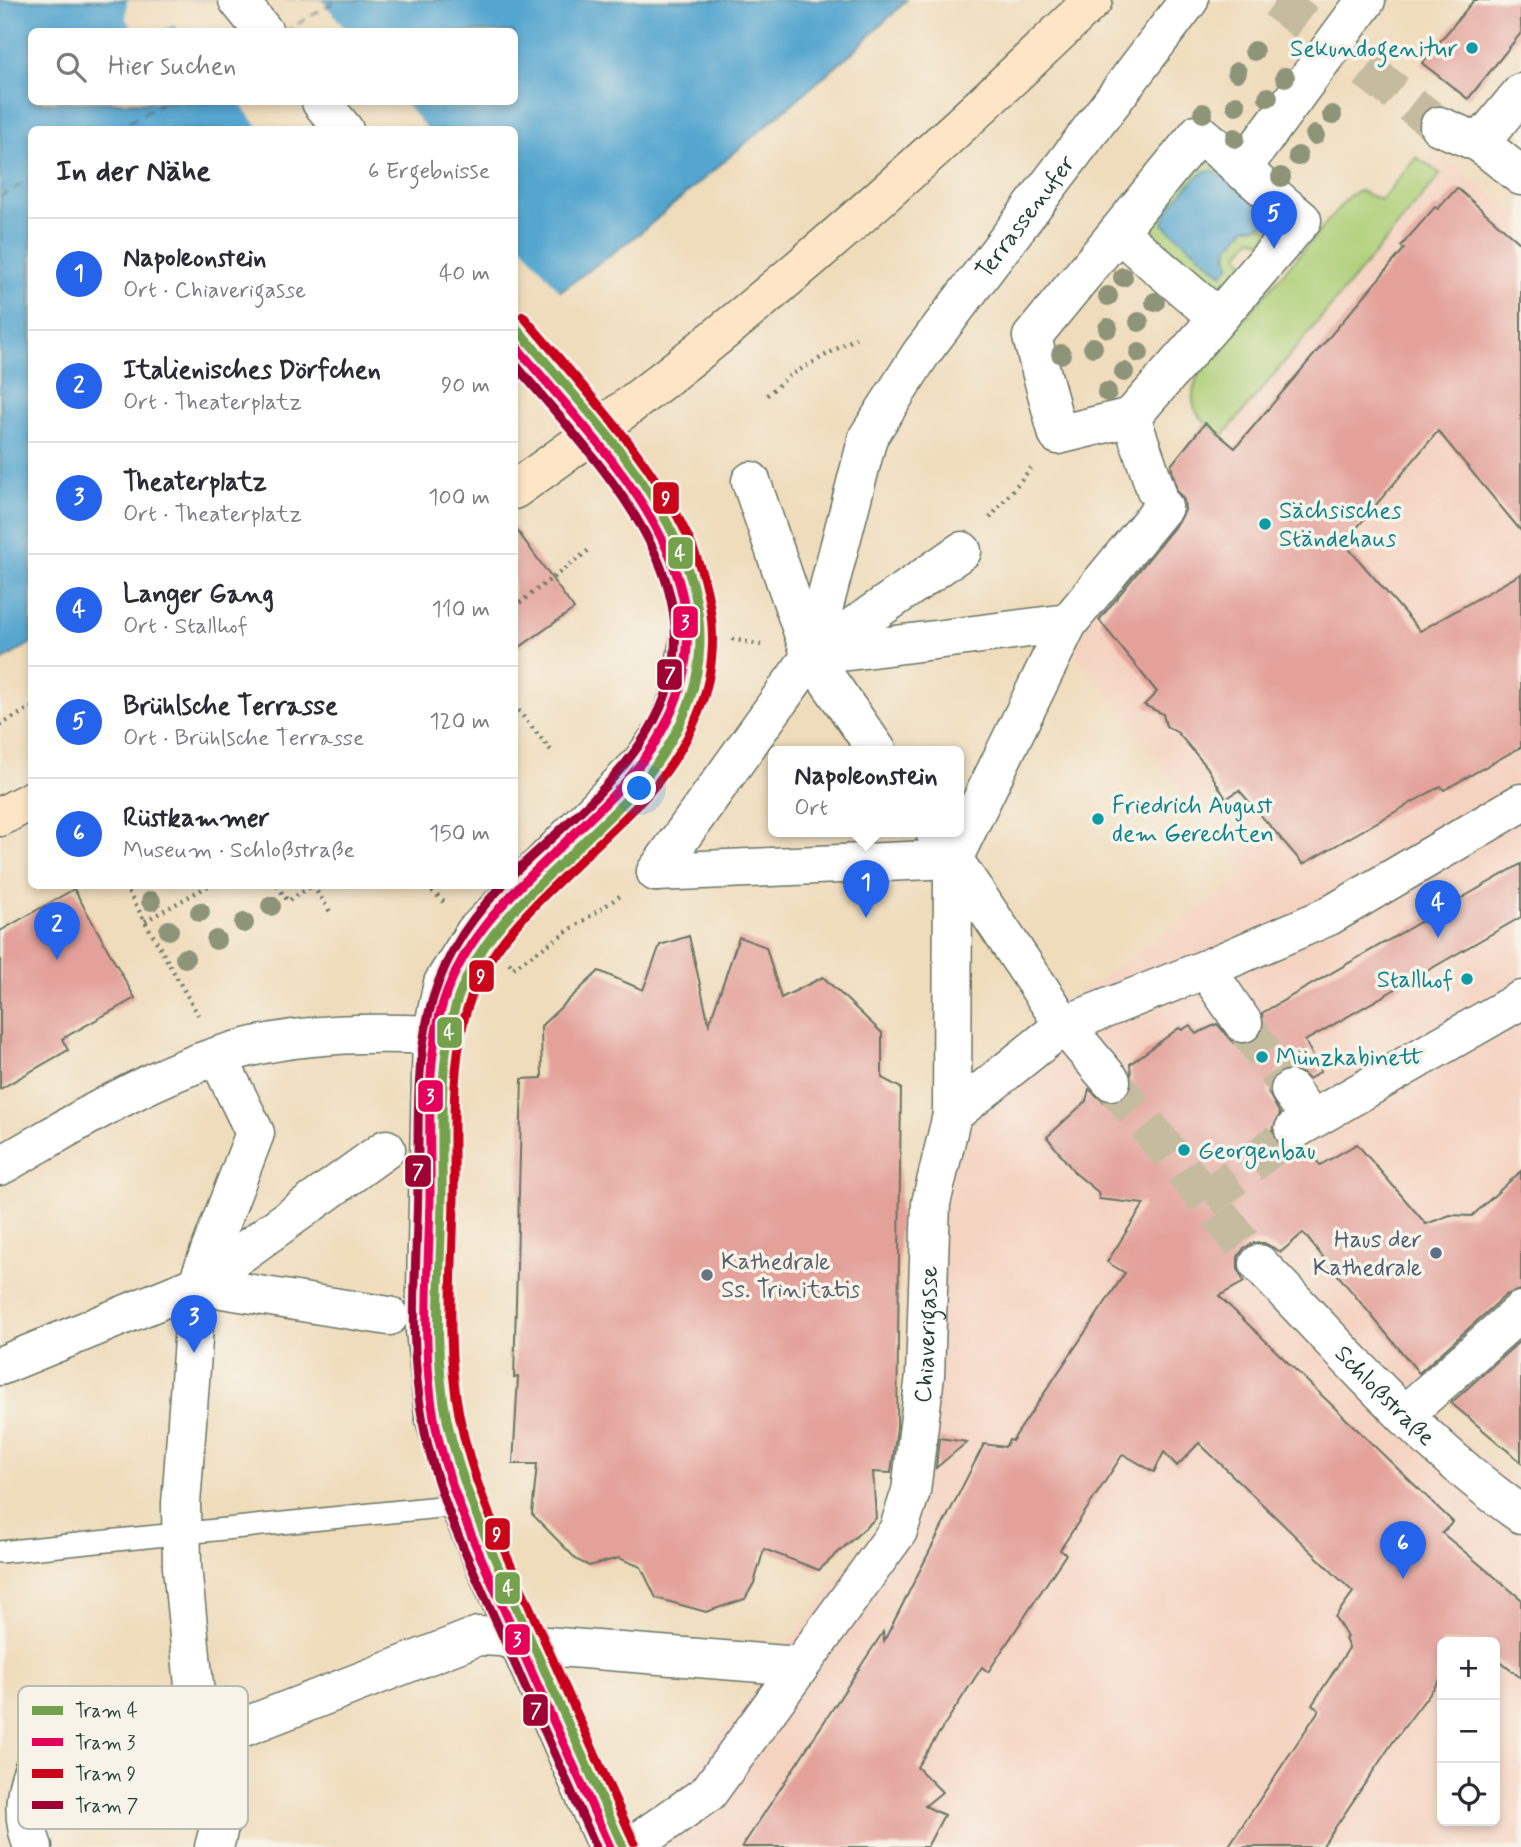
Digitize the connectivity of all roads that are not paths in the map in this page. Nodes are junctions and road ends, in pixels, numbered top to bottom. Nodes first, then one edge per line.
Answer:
1 (238, 0) edge
2 (1093, 0) edge
3 (1189, 0) edge
4 (1366, 0) edge
5 (261, 28) edge
6 (1521, 93) edge
7 (323, 105) edge
8 (341, 126) edge
9 (1439, 126) tunnel mouth
10 (1480, 143) junction
11 (1241, 170) junction
12 (1521, 176) edge
13 (1118, 232) junction
14 (1218, 318) junction
15 (518, 343) edge
16 (1131, 417) junction
17 (751, 481) dead end
18 (518, 487) edge
19 (962, 551) road end
20 (1068, 623) junction
21 (811, 656) junction
22 (874, 746) edge
23 (28, 802) edge
24 (1521, 803) edge
25 (964, 809) edge
26 (0, 817) edge
27 (944, 845) edge
28 (518, 888) edge
29 (517, 889) edge
30 (1206, 969) junction
31 (1521, 1000) edge
32 (1243, 1023) tunnel mouth
33 (1064, 1025) junction
34 (432, 1035) junction
35 (218, 1057) junction
36 (1111, 1082) tunnel mouth
37 (1298, 1113) tunnel mouth
38 (952, 1115) junction
39 (386, 1149) dead end
40 (0, 1166) edge
41 (1259, 1264) tunnel mouth
42 (197, 1286) junction
43 (1521, 1311) edge
44 (389, 1316) dead end
45 (0, 1366) edge
46 (1404, 1415) junction
47 (459, 1505) junction
48 (1521, 1514) edge
49 (182, 1519) junction
50 (0, 1552) edge
51 (519, 1644) junction
52 (799, 1665) junction
53 (194, 1686) edge
54 (248, 1725) edge
55 (220, 1829) edge
56 (214, 1847) edge
57 (607, 1847) edge
58 (630, 1847) edge

1 - 5 street
2 - 18 main road
3 - 21 street, Terrassenufer
4 - 11 street
6 - 10 street
7 - 8 street
9 - 10 street
10 - 12 street
11 - 13 street
11 - 14 street
13 - 14 street
13 - 16 street
14 - 16 street
15 - 28 street, bridge
16 - 20 street
17 - 21 street
19 - 21 street
20 - 21 street
20 - 25 street
21 - 22 street
21 - 27 street
23 - 26 main road
24 - 30 street
27 - 33 street
27 - 38 street, Chiaverigasse
29 - 34 street, bridge
30 - 32 street
30 - 33 street
31 - 37 street
33 - 36 street
33 - 38 street
34 - 35 street
34 - 47 street
35 - 40 street
35 - 42 street
38 - 52 street, Chiaverigasse
39 - 42 street
41 - 46 street, Schloßstraße
42 - 44 street
42 - 45 street
42 - 49 street
43 - 46 street
46 - 48 street, Schloßstraße
47 - 49 lane
47 - 51 street
49 - 50 lane
49 - 53 street
51 - 52 street
51 - 54 street
51 - 57 street
52 - 58 street, Chiaverigasse
55 - 56 street

